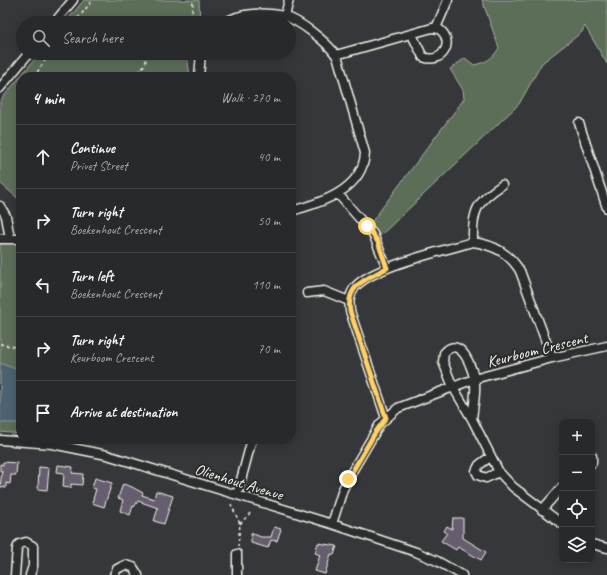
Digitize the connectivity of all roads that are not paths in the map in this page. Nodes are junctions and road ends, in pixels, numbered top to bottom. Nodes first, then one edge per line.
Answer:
1 (73, 0) edge
2 (288, 0) edge
3 (448, 0) edge
4 (60, 16) edge
5 (239, 16) edge
6 (285, 16) joint
7 (296, 23) edge
8 (436, 28) junction
9 (412, 35) junction
10 (336, 55) junction
11 (23, 60) edge
12 (200, 60) edge
13 (199, 72) edge
14 (0, 88) edge
15 (579, 122) dead end
16 (502, 185) dead end
17 (338, 194) junction
18 (0, 206) edge
19 (607, 208) edge
20 (296, 209) edge
21 (0, 239) edge
22 (10, 239) junction
23 (16, 239) edge
24 (473, 242) junction
25 (387, 268) junction
26 (306, 293) dead end
27 (349, 301) junction
28 (607, 346) edge
29 (552, 358) junction
30 (474, 379) junction
31 (453, 388) junction
32 (386, 418) junction
33 (472, 419) junction
34 (0, 440) edge
35 (16, 441) edge
36 (52, 444) edge
37 (251, 444) edge
38 (490, 457) junction
39 (499, 472) junction
40 (559, 490) edge
41 (237, 495) junction
42 (542, 510) junction
43 (559, 522) edge
44 (332, 524) junction
45 (595, 545) edge
46 (607, 548) edge
47 (237, 554) road end
48 (15, 575) edge
49 (30, 575) edge
50 (114, 575) edge
51 (138, 575) edge
52 (237, 575) edge
53 (462, 575) edge

1 - 4 street
2 - 6 street
3 - 8 street
5 - 6 street
7 - 10 street
8 - 9 street
8 - 9 street
9 - 10 street
10 - 17 street
11 - 14 street
12 - 13 street
15 - 19 street
16 - 24 street
17 - 20 street
17 - 25 street
18 - 22 street
21 - 22 street
22 - 23 street
24 - 25 street
24 - 29 street
25 - 27 street
26 - 27 street
27 - 32 street
28 - 29 street, Keurboom Crescent
29 - 30 street, Keurboom Crescent
30 - 31 street, Keurboom Crescent
30 - 31 street, Keurboom Crescent
30 - 33 street
31 - 32 street, Keurboom Crescent
31 - 33 street
32 - 44 street, Keurboom Crescent
33 - 38 street
34 - 35 street, Olienhout Avenue
36 - 41 street, Olienhout Avenue
37 - 41 street
38 - 39 street
38 - 39 street
39 - 42 street
40 - 42 street
41 - 44 street, Olienhout Avenue
42 - 43 street
44 - 53 street, Olienhout Avenue
45 - 46 street
47 - 52 street
48 - 49 street
50 - 51 street

